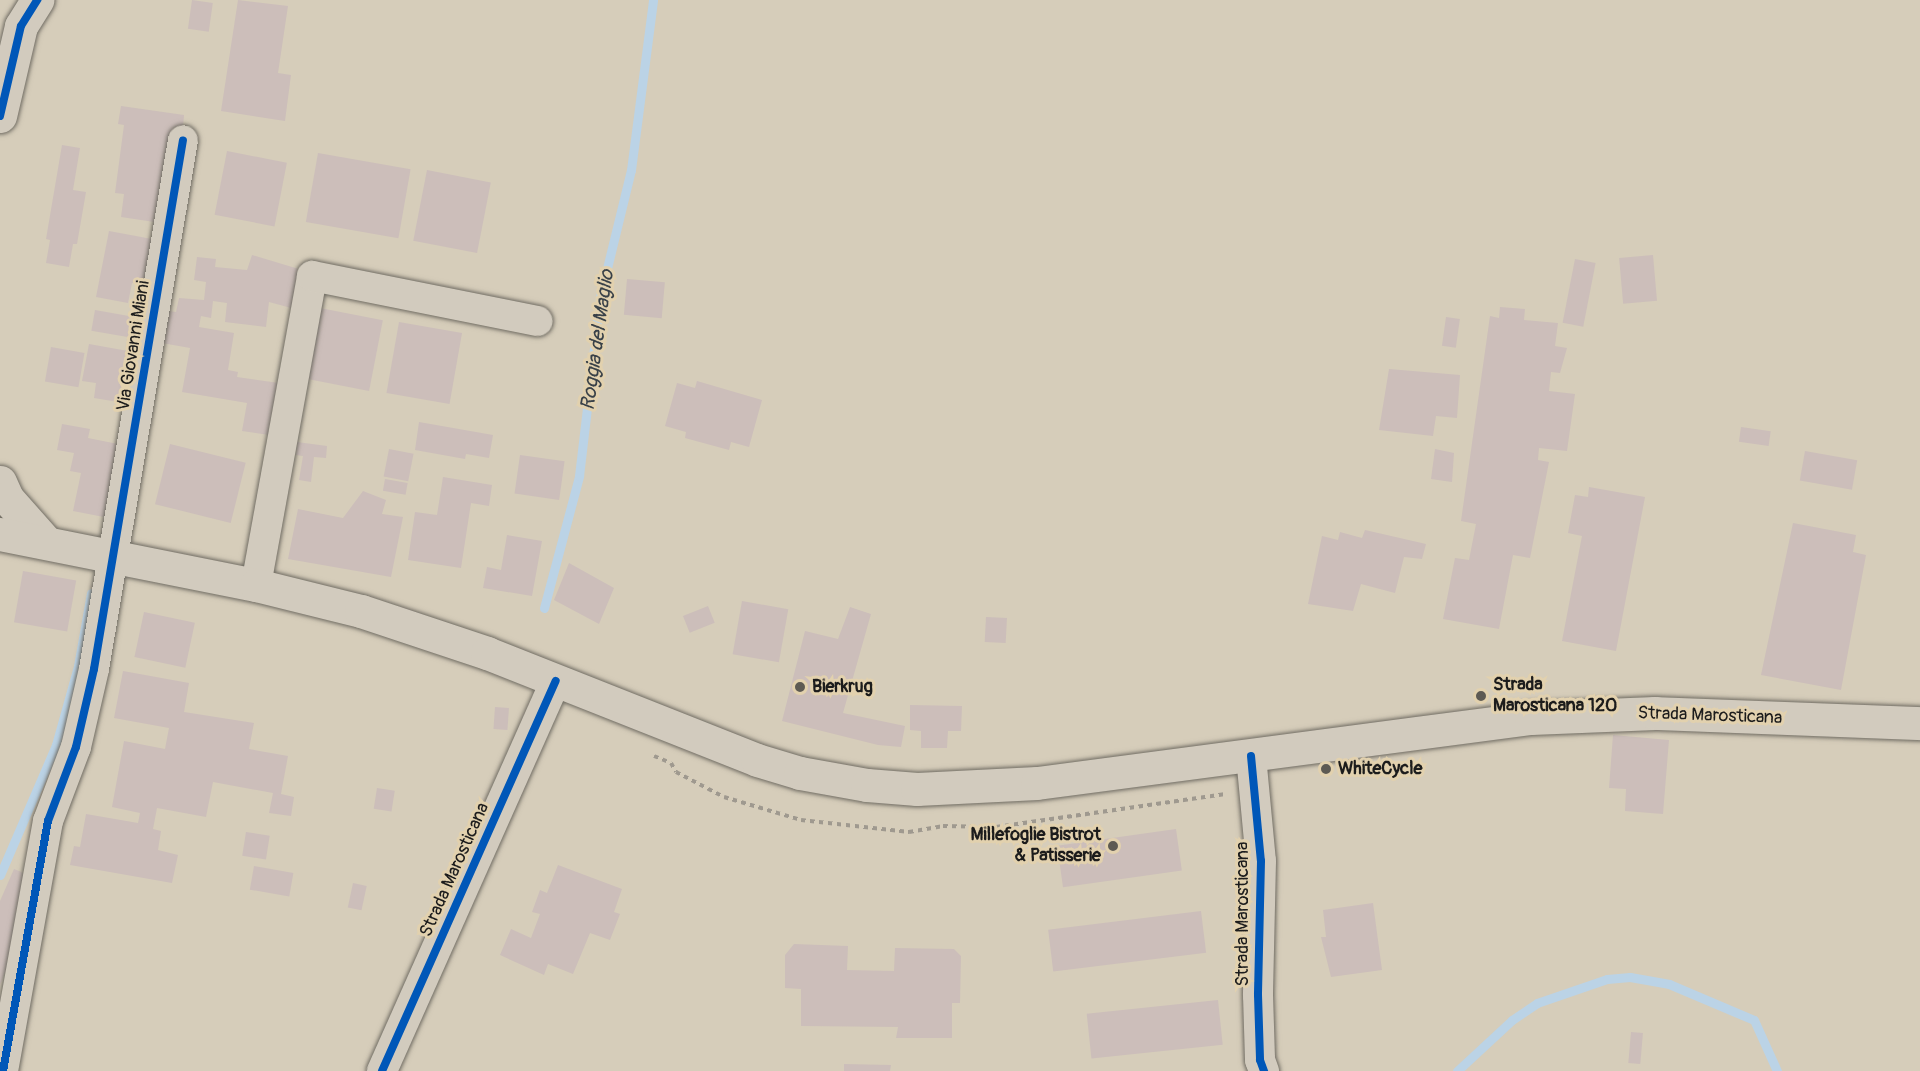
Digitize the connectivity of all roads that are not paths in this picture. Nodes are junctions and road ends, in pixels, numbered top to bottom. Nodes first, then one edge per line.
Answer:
1 (19, 16) edge
2 (0, 116) edge
3 (183, 140) dead end
4 (538, 321) dead end
5 (0, 482) edge
6 (0, 534) edge
7 (46, 542) junction
8 (114, 557) junction
9 (256, 585) junction
10 (556, 681) junction
11 (1920, 723) edge
12 (1251, 756) junction
13 (3, 1071) edge
14 (382, 1071) edge
15 (1264, 1071) edge

1 - 2 main road
3 - 8 street, Via Giovanni Miani
4 - 9 street
5 - 7 main road
6 - 7 main road, Strada Marosticana
7 - 8 main road, Strada Marosticana
8 - 9 main road, Strada Marosticana
8 - 13 street, Via Giovanni Miani
9 - 10 main road, Strada Marosticana
10 - 12 main road, Strada Marosticana
10 - 14 street, Strada Marosticana
11 - 12 main road, Strada Marosticana
12 - 15 street, Strada Marosticana

